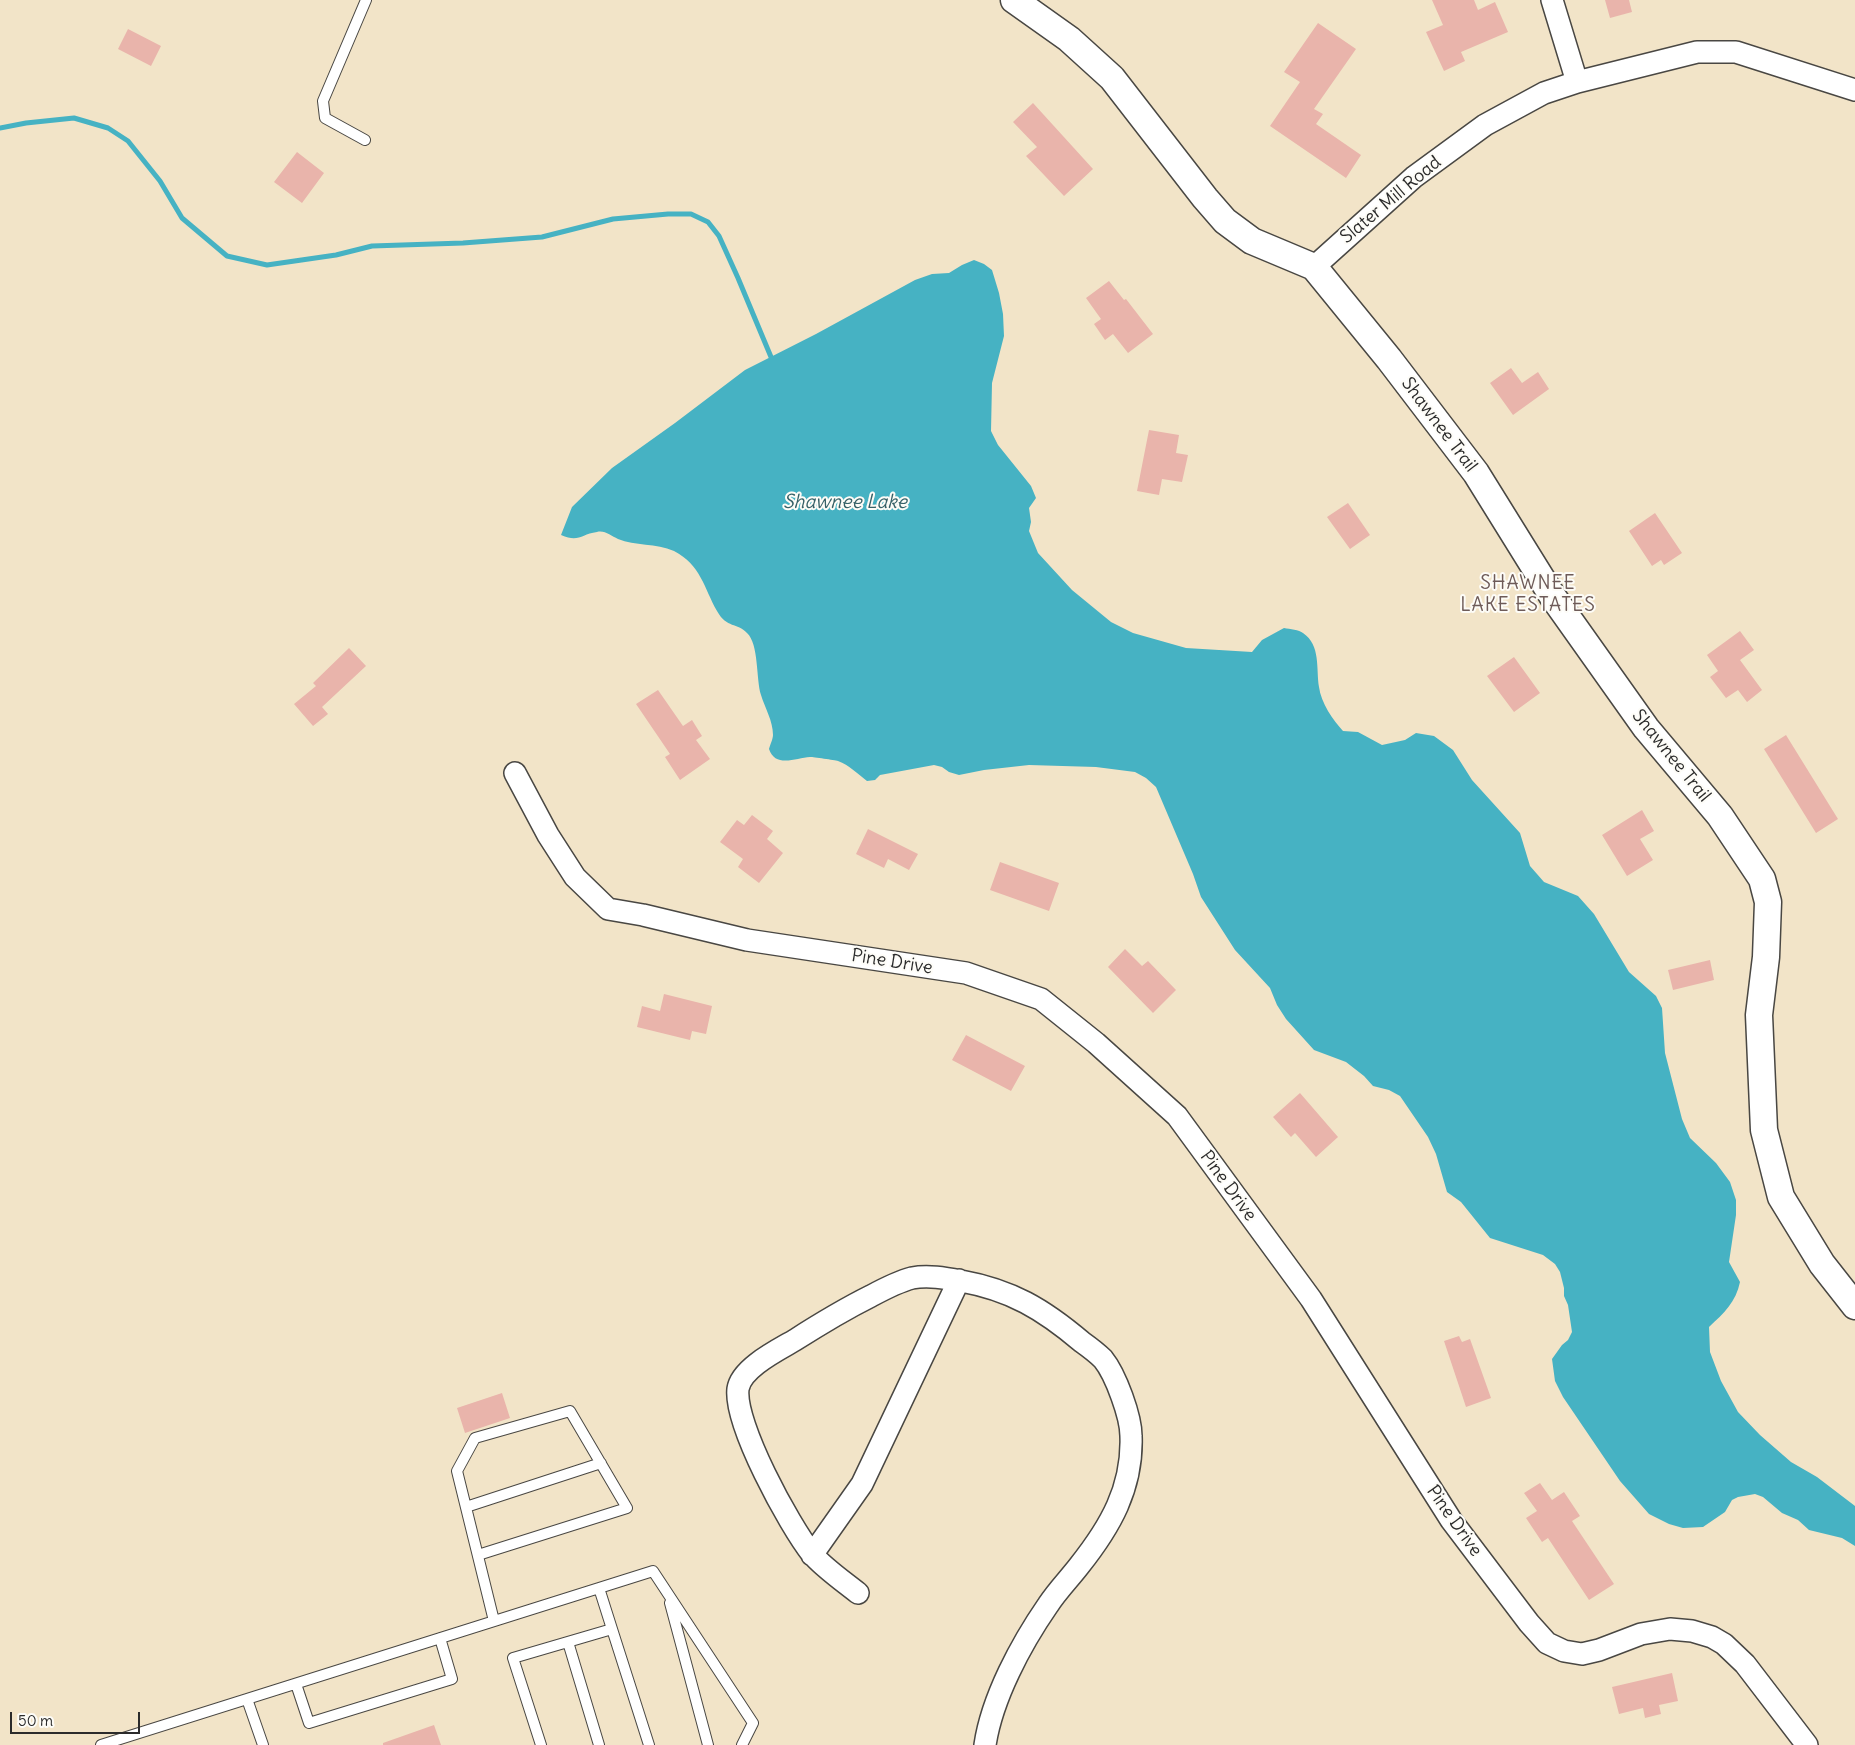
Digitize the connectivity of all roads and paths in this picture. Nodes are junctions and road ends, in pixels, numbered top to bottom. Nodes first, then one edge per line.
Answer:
1 (366, 0) edge
2 (1014, 0) edge
3 (1552, 0) edge
4 (1577, 82) junction
5 (1855, 90) edge
6 (365, 140) dead end
7 (1314, 267) junction
8 (515, 773) dead end
9 (959, 1280) junction
10 (1855, 1306) edge
11 (601, 1463) junction
12 (466, 1507) junction
13 (812, 1554) junction
14 (478, 1555) junction
15 (599, 1588) junction
16 (858, 1593) dead end
17 (668, 1595) junction
18 (494, 1621) junction
19 (612, 1629) junction
20 (440, 1638) junction
21 (568, 1642) junction
22 (296, 1684) junction
23 (247, 1699) junction
24 (101, 1745) edge
25 (263, 1745) edge
26 (541, 1745) edge
27 (599, 1745) edge
28 (649, 1745) edge
29 (708, 1745) edge
30 (742, 1745) edge
31 (985, 1745) edge
32 (1808, 1745) edge

1 - 6 lane
2 - 7 street
3 - 4 street
4 - 5 street, Slater Mill Road
4 - 7 street, Slater Mill Road
7 - 10 street, Shawnee Trail
8 - 32 street, Pine Drive
9 - 13 street
9 - 13 street
9 - 31 street
11 - 12 lane
11 - 12 lane
11 - 14 lane
12 - 14 lane
13 - 16 street
14 - 18 lane
15 - 17 lane
15 - 18 lane
15 - 19 lane
17 - 29 lane
17 - 30 lane
18 - 20 lane
19 - 21 lane
19 - 28 lane
20 - 22 lane
20 - 22 lane
21 - 26 lane
21 - 27 lane
22 - 23 lane
23 - 24 lane
23 - 25 lane

